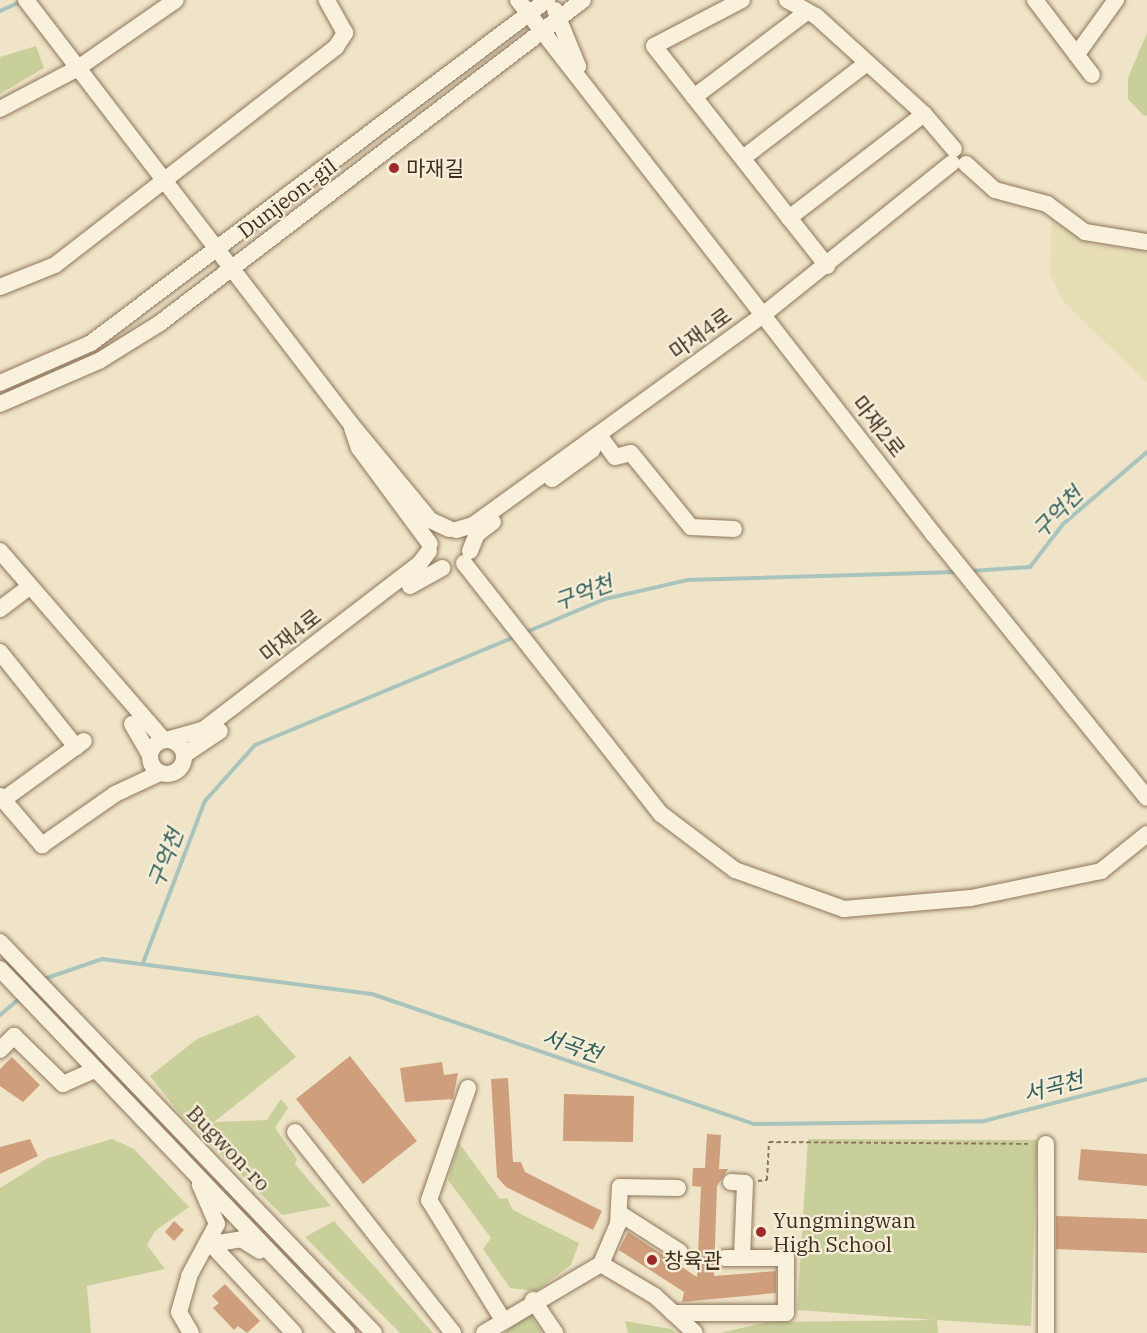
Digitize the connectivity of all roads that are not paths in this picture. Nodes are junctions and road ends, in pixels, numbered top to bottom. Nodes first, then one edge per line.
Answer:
1 (26, 0) edge
2 (176, 0) edge
3 (327, 0) edge
4 (518, 0) edge
5 (547, 0) edge
6 (583, 0) edge
7 (742, 0) edge
8 (787, 0) edge
9 (1035, 0) edge
10 (1116, 0) edge
11 (807, 12) junction
12 (530, 14) junction
13 (560, 17) junction
14 (543, 31) junction
15 (1077, 54) junction
16 (867, 63) junction
17 (78, 68) junction
18 (1092, 75) dead end
19 (582, 76) junction
20 (694, 97) junction
21 (0, 109) edge
22 (924, 114) junction
23 (742, 158) junction
24 (957, 159) junction
25 (164, 181) junction
26 (789, 218) junction
27 (1147, 242) edge
28 (217, 250) junction
29 (827, 266) junction
30 (232, 269) junction
31 (0, 287) edge
32 (764, 314) junction
33 (0, 383) edge
34 (0, 404) edge
35 (351, 424) junction
36 (599, 435) junction
37 (453, 529) junction
38 (734, 529) dead end
39 (429, 548) junction
40 (0, 551) edge
41 (467, 557) junction
42 (442, 568) junction
43 (29, 587) junction
44 (0, 609) edge
45 (0, 652) edge
46 (167, 740) junction
47 (184, 755) junction
48 (153, 763) junction
49 (2, 798) edge
50 (1147, 798) edge
51 (1147, 834) edge
52 (0, 942) edge
53 (0, 969) edge
54 (0, 1050) edge
55 (96, 1070) junction
56 (468, 1088) dead end
57 (295, 1132) dead end
58 (1046, 1144) road end
59 (196, 1175) junction
60 (738, 1183) road end
61 (678, 1188) dead end
62 (619, 1214) junction
63 (211, 1244) junction
64 (680, 1252) dead end
65 (725, 1258) dead end
66 (742, 1258) junction
67 (281, 1264) junction
68 (601, 1264) junction
69 (533, 1300) junction
70 (673, 1313) junction
71 (503, 1320) junction
72 (191, 1333) edge
73 (294, 1333) edge
74 (347, 1333) edge
75 (374, 1333) edge
76 (453, 1333) edge
77 (484, 1333) edge
78 (555, 1333) edge
79 (694, 1333) edge
80 (1046, 1333) edge

1 - 17 street
2 - 17 street
3 - 25 street
4 - 12 street
5 - 12 street, Dunjeon-gil
5 - 13 street
6 - 13 street, Dunjeon-gil
7 - 20 street
8 - 11 street
9 - 15 street
10 - 15 street
11 - 16 street
11 - 20 street
12 - 14 street
12 - 28 street, Dunjeon-gil
13 - 14 street, Dunjeon-gil
13 - 19 street
14 - 19 street
14 - 30 street, Dunjeon-gil
15 - 18 street
16 - 22 street
16 - 23 street
17 - 21 street
17 - 25 street
19 - 32 street, 마재2로
20 - 23 street
22 - 24 street
22 - 26 street
23 - 26 street
24 - 27 street
24 - 29 street, 마재4로
25 - 28 street
25 - 31 street
26 - 29 street
28 - 30 street
28 - 33 street, Dunjeon-gil
29 - 32 street, 마재4로
30 - 34 street, Dunjeon-gil
30 - 35 street
32 - 36 street, 마재4로
32 - 50 street, 마재2로
35 - 37 street
35 - 39 street
36 - 37 street, 마재4로
36 - 38 street
36 - 41 street, 마재4로
37 - 39 street
37 - 41 street
39 - 42 street
39 - 46 street, 마재4로
40 - 43 street
41 - 42 street
41 - 51 street
42 - 47 street, 마재4로
43 - 44 street
43 - 46 street
43 - 48 street
45 - 49 street
46 - 47 street
46 - 48 street
47 - 48 street, 마재4로
48 - 49 street
52 - 75 street, Bugwon-ro
53 - 55 street, Bugwon-ro
54 - 55 street
55 - 59 street, Bugwon-ro
56 - 71 street
57 - 76 street
58 - 80 street
59 - 63 street
59 - 67 street, Bugwon-ro
60 - 66 street
61 - 62 street
62 - 64 street
62 - 68 street
63 - 67 street
63 - 72 street
63 - 73 street
65 - 66 street
66 - 70 street
67 - 74 street, Bugwon-ro
68 - 69 street
68 - 70 street
69 - 71 street
69 - 78 street
70 - 79 street
71 - 77 street

